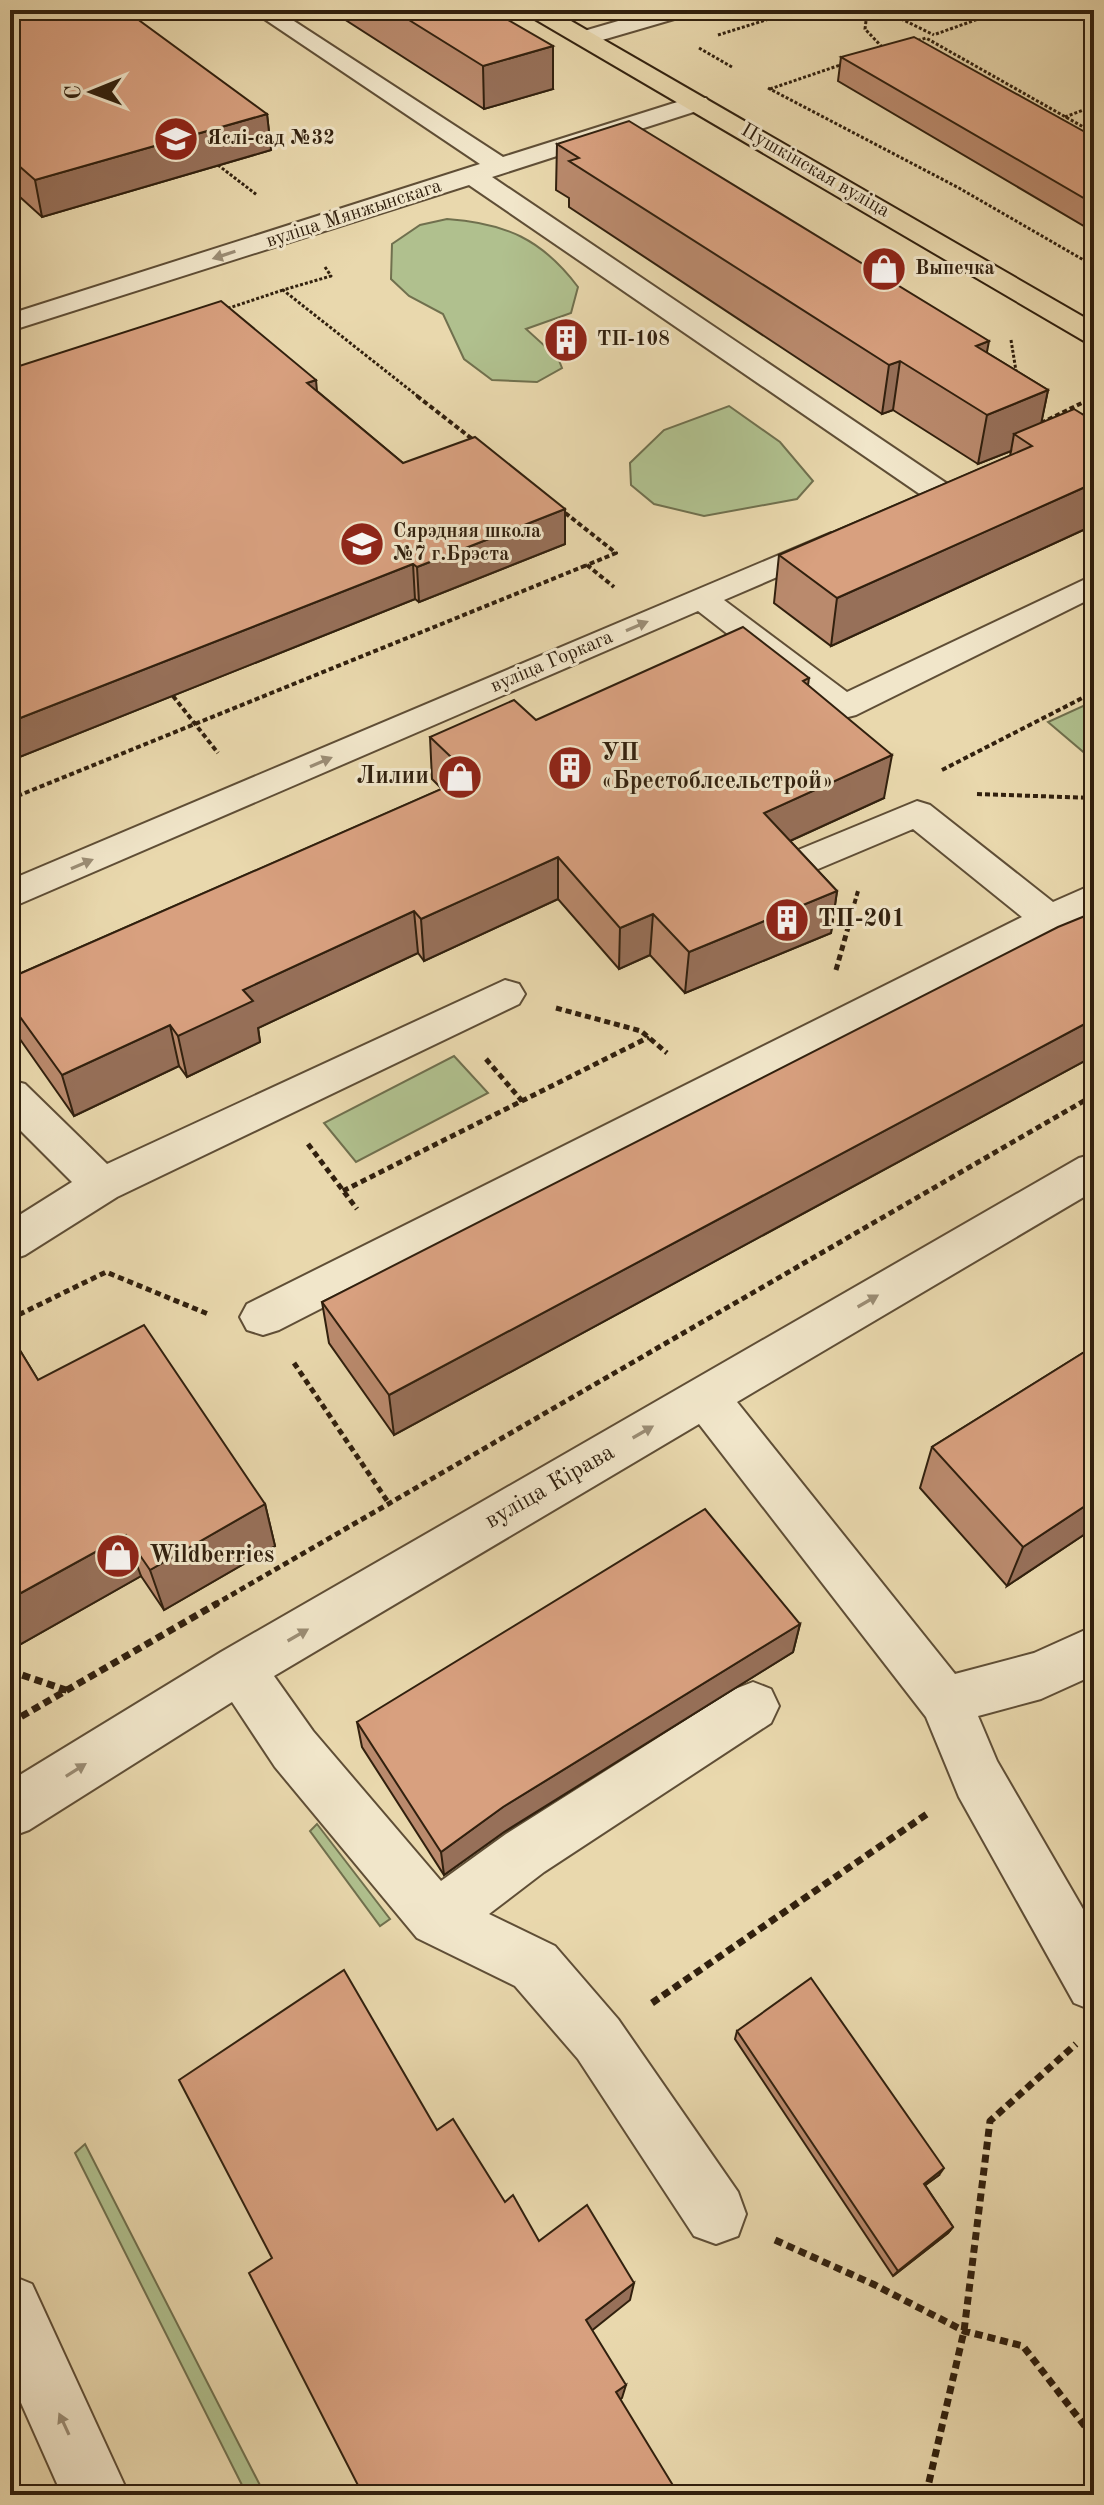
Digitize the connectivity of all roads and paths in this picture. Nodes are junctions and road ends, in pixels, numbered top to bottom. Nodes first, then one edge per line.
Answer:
1 (262, 10) edge
2 (536, 10) edge
3 (680, 10) edge
4 (876, 10) edge
5 (883, 10) edge
6 (1004, 10) edge
7 (936, 34) junction
8 (585, 38) junction
9 (926, 38) junction
10 (913, 42) edge
11 (691, 43) dead end
12 (874, 54) edge
13 (953, 61) edge
14 (966, 61) junction
15 (847, 63) edge
16 (743, 74) dead end
17 (757, 81) dead end
18 (770, 89) junction
19 (698, 103) junction
20 (1094, 106) edge
21 (1065, 117) junction
22 (1094, 133) edge
23 (212, 161) edge
24 (501, 167) junction
25 (473, 176) junction
26 (301, 231) junction
27 (1094, 266) edge
28 (283, 290) junction
29 (222, 310) edge
30 (10, 323) edge
31 (1008, 327) dead end
32 (1094, 335) edge
33 (1019, 386) edge
34 (482, 447) edge
35 (941, 494) edge
36 (555, 505) edge
37 (855, 532) edge
38 (587, 565) junction
39 (1094, 585) edge
40 (614, 587) dead end
41 (701, 598) junction
42 (1094, 692) edge
43 (173, 696) edge
44 (196, 723) junction
45 (227, 763) dead end
46 (975, 793) dead end
47 (1094, 798) edge
48 (10, 799) edge
49 (917, 813) junction
50 (874, 832) junction
51 (799, 864) edge
52 (10, 895) edge
53 (1094, 897) edge
54 (1051, 920) junction
55 (1094, 954) edge
56 (505, 994) joint
57 (649, 1037) junction
58 (817, 1037) junction
59 (709, 1092) junction
60 (10, 1095) edge
61 (1094, 1095) edge
62 (278, 1104) junction
63 (1094, 1170) edge
64 (102, 1185) junction
65 (343, 1191) junction
66 (10, 1243) edge
67 (389, 1251) junction
68 (10, 1319) edge
69 (243, 1319) joint
70 (290, 1357) dead end
71 (705, 1396) junction
72 (390, 1505) junction
73 (1094, 1650) edge
74 (239, 1669) junction
75 (10, 1671) edge
76 (69, 1691) junction
77 (945, 1701) junction
78 (753, 1706) dead end
79 (10, 1723) edge
80 (978, 1779) junction
81 (10, 1811) edge
82 (437, 1918) junction
83 (1094, 1983) edge
84 (1082, 2038) dead end
85 (598, 2039) junction
86 (716, 2214) joint
87 (10, 2306) edge
88 (964, 2331) junction
89 (1094, 2438) edge
90 (96, 2495) edge
91 (926, 2495) edge

1 - 24 street
2 - 8 main road, Пушкінская вуліца
3 - 8 street
4 - 12 path
5 - 7 path
6 - 7 path
7 - 9 path
8 - 19 main road, Пушкінская вуліца
9 - 10 path
9 - 14 path
11 - 16 path
13 - 14 path
14 - 21 path
15 - 18 path
17 - 18 path
18 - 27 path
19 - 24 street, вуліца Мянжынскага
19 - 32 main road, Пушкінская вуліца
20 - 21 path
21 - 22 path
23 - 26 path
24 - 25 street, вуліца Мянжынскага
25 - 26 street, вуліца Мянжынскага
25 - 35 street
26 - 28 path
26 -> 30 street, вуліца Мянжынскага
28 - 29 path
28 - 34 path
31 - 33 path
36 - 38 path
37 - 41 street, вуліца Горкага
38 - 40 path
38 - 44 path
39 - 41 street
52 -> 41 street, вуліца Горкага
42 - 49 path
43 - 44 path
44 - 45 path
44 - 48 path
46 - 47 path
49 - 50 street
49 - 54 street
50 - 51 street
50 - 58 path
53 - 54 street
54 - 55 street
54 - 58 street
56 - 57 path
56 - 62 street
57 - 59 path
57 - 65 path
58 - 59 street
59 - 67 street
60 - 64 street
61 - 72 path
62 - 64 street
62 - 65 path
71 -> 63 street, вуліца Кірава
64 - 66 street
65 - 67 path
67 - 69 street
68 - 69 path
70 - 72 path
74 -> 71 street, вуліца Кірава
71 - 77 street
72 - 76 path
73 - 77 street
81 -> 74 street, вуліца Кірава
74 - 82 street
75 - 76 path
76 - 79 path
77 - 80 street
78 - 82 street
80 - 83 street
80 - 85 path
82 - 85 street
84 - 88 path
85 - 86 street
86 - 88 path
90 -> 87 street
88 - 89 path
88 - 91 path

